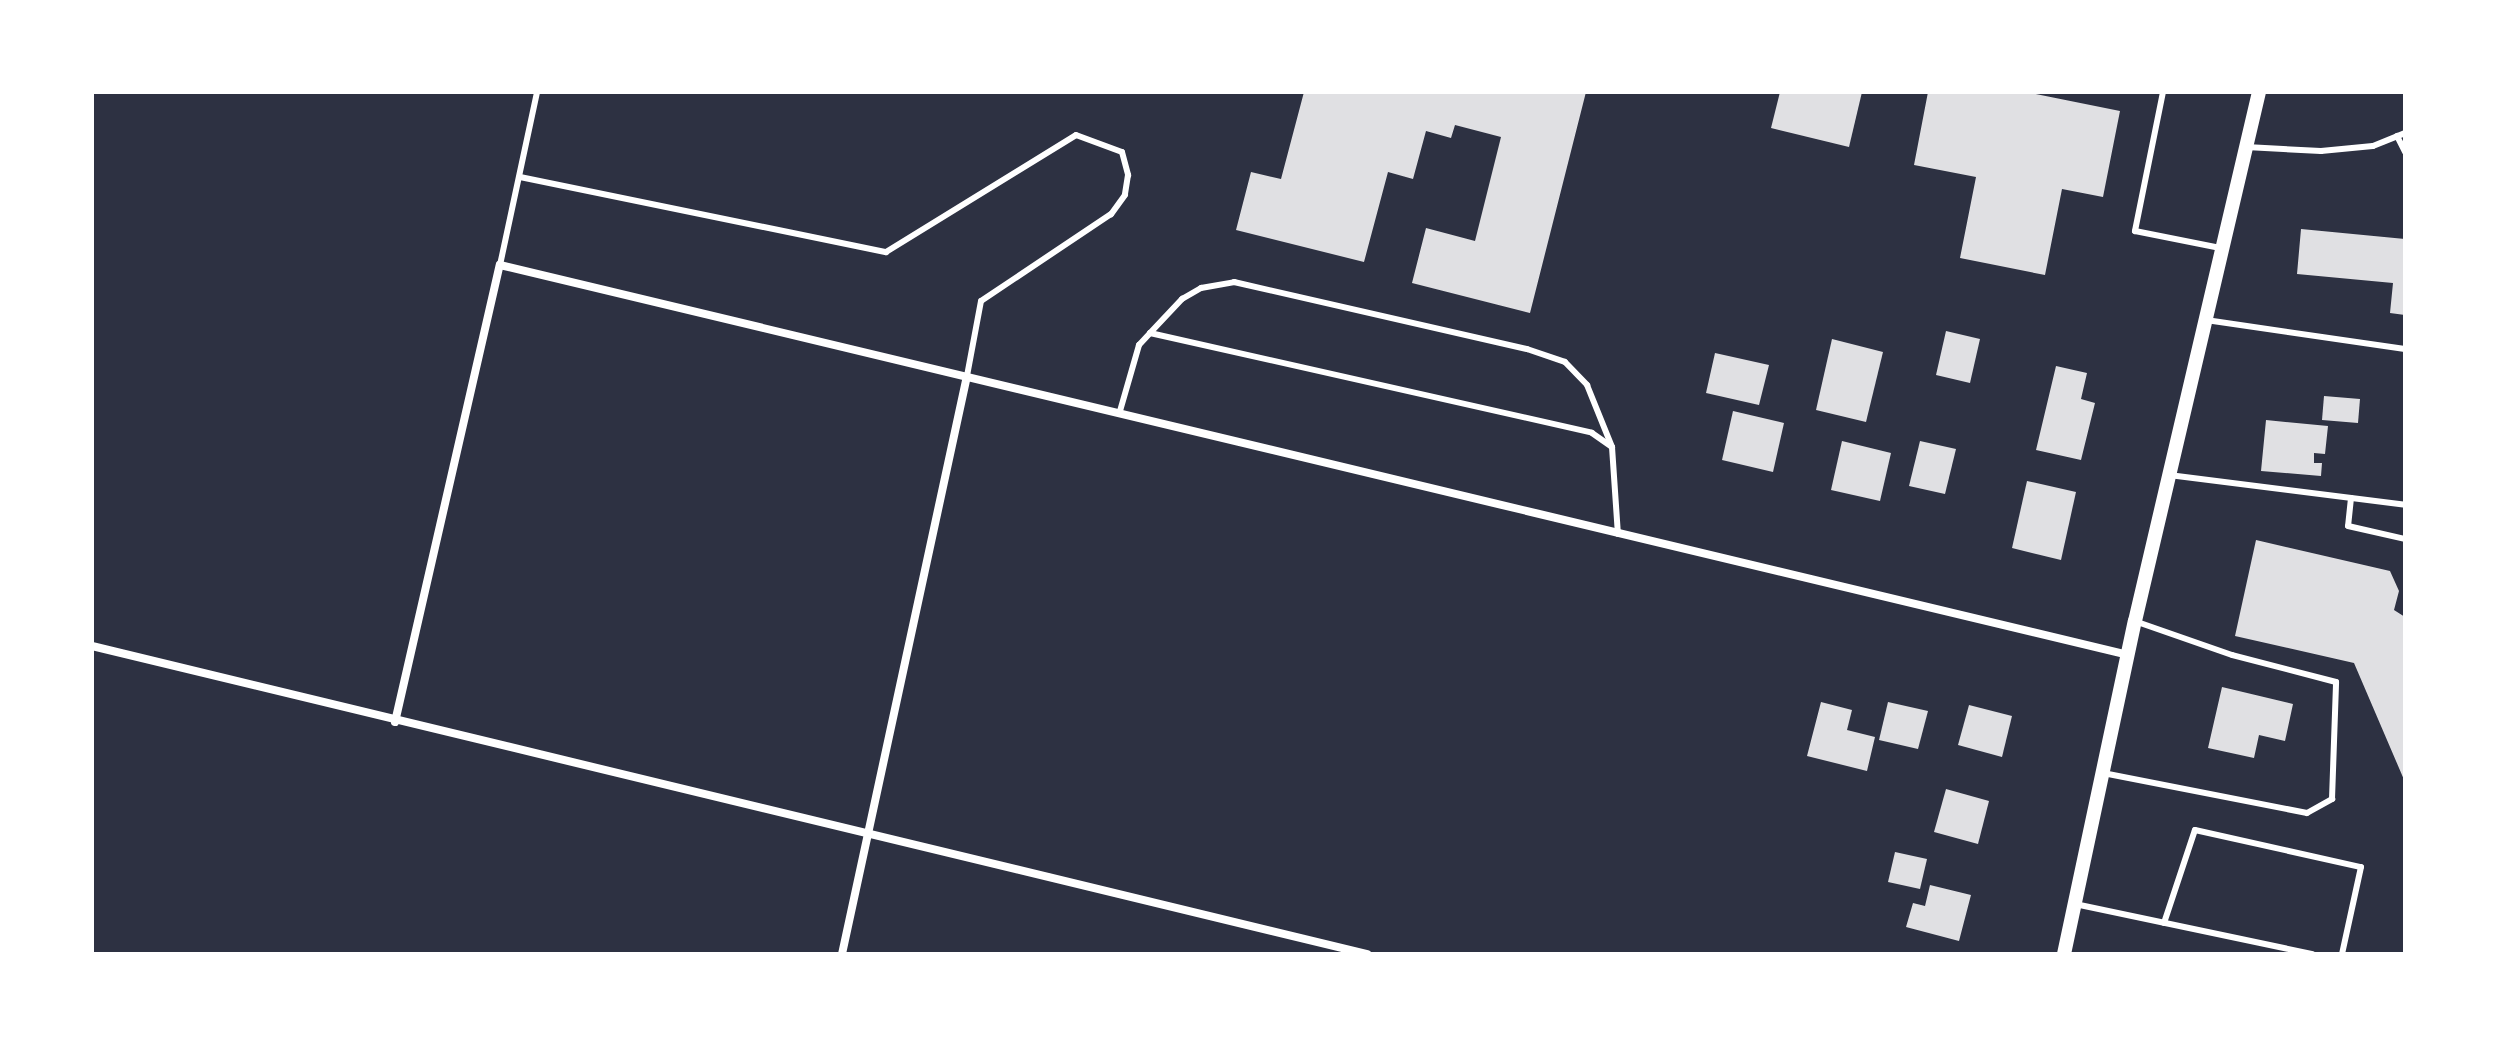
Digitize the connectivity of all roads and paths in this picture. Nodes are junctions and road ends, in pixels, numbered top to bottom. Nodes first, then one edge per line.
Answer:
1 (537, 92) edge
2 (2163, 92) edge
3 (2259, 92) edge
4 (2405, 133) edge
5 (2397, 136) junction
6 (2246, 147) junction
7 (2405, 152) edge
8 (520, 177) junction
9 (2223, 248) junction
10 (500, 265) junction
11 (2206, 320) junction
12 (1150, 333) junction
13 (2405, 349) edge
14 (967, 376) junction
15 (1120, 411) junction
16 (1612, 447) junction
17 (2169, 475) junction
18 (2351, 498) junction
19 (2405, 505) edge
20 (1618, 534) junction
21 (2405, 539) edge
22 (2135, 621) junction
23 (92, 646) edge
24 (2128, 655) junction
25 (395, 722) junction
26 (2103, 773) junction
27 (870, 836) junction
28 (2075, 904) junction
29 (2164, 923) junction
30 (842, 954) edge
31 (1367, 954) edge
32 (2064, 954) edge
33 (2313, 954) edge
34 (2342, 954) edge

1 - 8 lane
2 - 9 lane
3 - 6 street
4 - 5 lane
5 - 6 lane
5 - 7 lane
6 - 9 street
8 - 10 lane
8 - 14 lane
9 - 11 street
10 - 14 street
10 - 25 street
11 - 13 lane
11 - 17 street
12 - 15 lane
12 - 16 lane
12 - 16 lane
14 - 15 street
14 - 27 street
15 - 20 street
16 - 20 lane
17 - 18 lane
17 - 22 street
18 - 19 lane
18 - 21 lane
20 - 24 street
22 - 24 street
22 - 26 lane
23 - 25 street
24 - 26 street
25 - 27 street
26 - 28 street
27 - 30 street
27 - 31 street
28 - 29 lane
28 - 32 street
29 - 33 lane
29 - 34 lane

